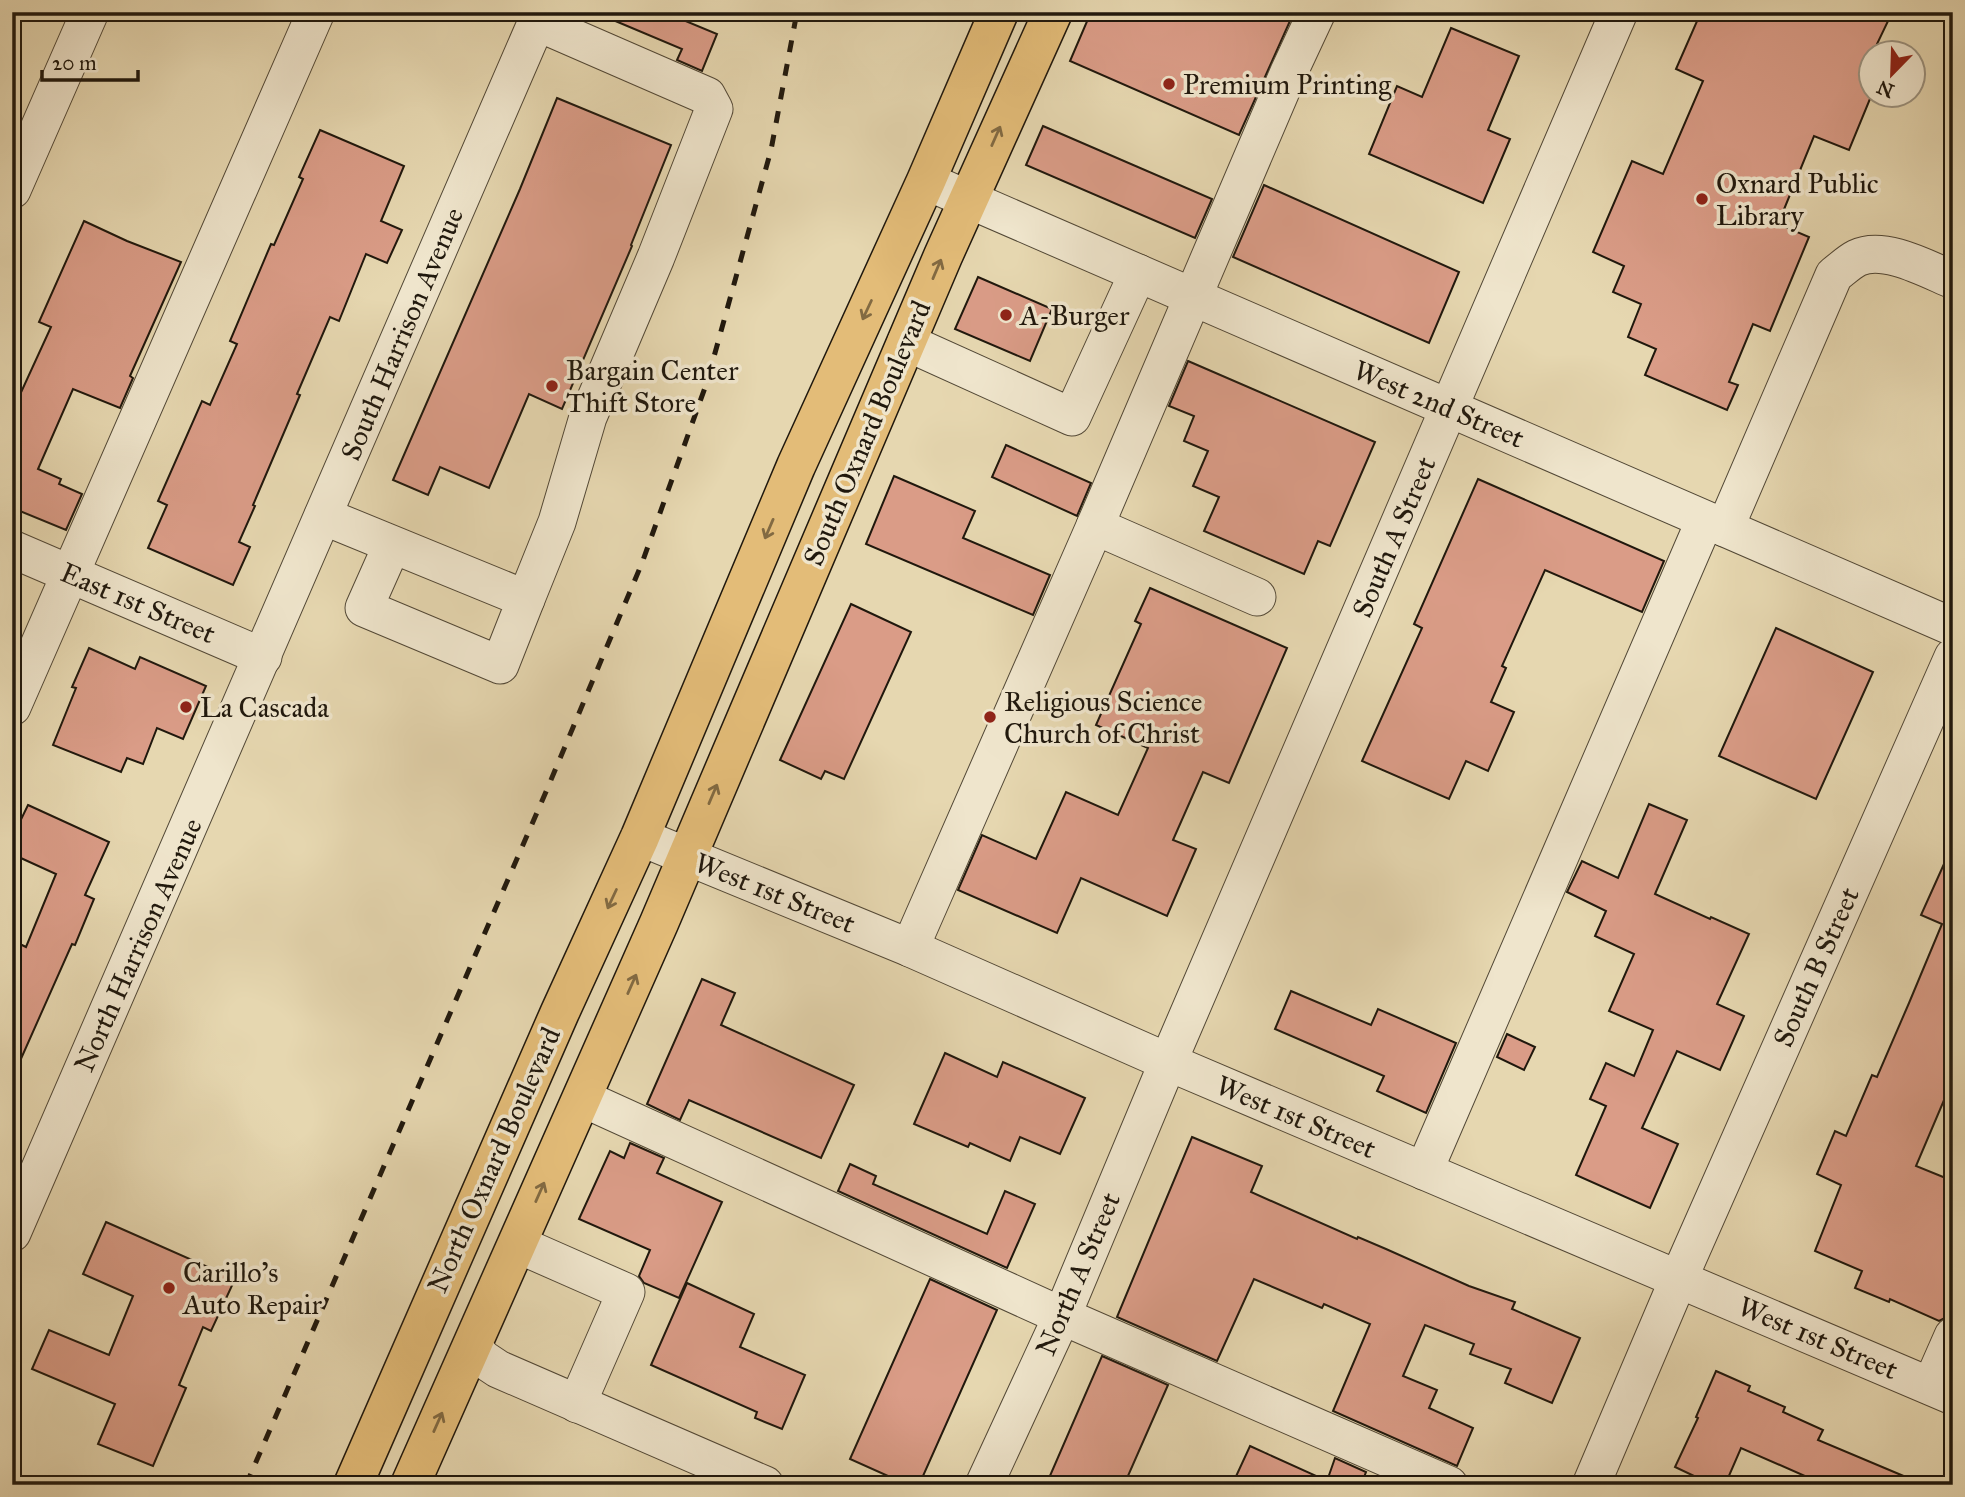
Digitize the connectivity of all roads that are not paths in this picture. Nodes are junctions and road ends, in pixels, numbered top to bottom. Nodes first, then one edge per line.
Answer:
1 (90, 12) edge
2 (316, 12) edge
3 (999, 12) edge
4 (1053, 12) edge
5 (1317, 12) edge
6 (1619, 12) edge
7 (539, 17) edge
8 (926, 181) junction
9 (12, 190) edge
10 (969, 199) junction
11 (1138, 273) junction
12 (1953, 279) edge
13 (1191, 297) junction
14 (906, 342) junction
15 (1449, 408) junction
16 (323, 516) junction
17 (1715, 524) junction
18 (1095, 526) junction
19 (392, 545) junction
20 (12, 549) edge
21 (70, 574) junction
22 (1257, 597) dead end
23 (526, 599) junction
24 (1951, 629) edge
25 (263, 657) junction
26 (12, 707) edge
27 (640, 837) junction
28 (687, 856) junction
29 (910, 948) junction
30 (1168, 1062) junction
31 (582, 1098) junction
32 (1424, 1171) junction
33 (12, 1233) edge
34 (517, 1244) junction
35 (1679, 1278) junction
36 (433, 1299) junction
37 (1062, 1316) junction
38 (1953, 1336) edge
39 (472, 1346) junction
40 (1942, 1391) edge
41 (577, 1404) junction
42 (353, 1485) edge
43 (410, 1485) edge
44 (765, 1485) edge
45 (984, 1485) edge
46 (1449, 1485) edge
47 (1591, 1485) edge

1 - 9 street
2 - 21 street
3 - 8 main road, South Oxnard Boulevard
10 -> 4 main road, South Oxnard Boulevard
5 - 13 street
6 - 15 street, South A Street
7 - 16 street, South Harrison Avenue
7 - 23 street
8 - 10 street, West 2nd Street
8 -> 27 main road, South Oxnard Boulevard
10 - 11 street, West 2nd Street
14 -> 10 main road, South Oxnard Boulevard
11 - 13 street, West 2nd Street
11 - 14 street
12 - 17 street
13 - 15 street, West 2nd Street
13 - 18 street
28 -> 14 main road, South Oxnard Boulevard
15 - 17 street, West 2nd Street
15 - 30 street, South A Street
16 - 19 street
16 - 25 street, South Harrison Avenue
17 - 24 street, West 2nd Street
17 - 32 street
18 - 22 street
18 - 29 street
19 - 23 street
19 - 23 street
20 - 21 street, East 1st Street
21 - 25 street, East 1st Street
21 - 26 street
24 - 35 street, South B Street
25 - 33 street, North Harrison Avenue
27 - 28 street, West 1st Street
27 -> 36 main road, North Oxnard Boulevard
28 - 29 street, West 1st Street
31 -> 28 main road, North Oxnard Boulevard
29 - 30 street, West 1st Street
30 - 32 street, West 1st Street
30 - 37 street, North A Street
34 -> 31 main road, North Oxnard Boulevard
31 - 37 street
32 - 35 street, West 1st Street
34 - 39 main road, North Oxnard Boulevard
34 - 41 street
35 - 40 street, West 1st Street
35 - 47 street, South B Street
36 - 39 main road
36 - 42 main road, North Oxnard Boulevard
37 - 45 street, North A Street
37 - 46 street
38 - 40 street
39 - 41 street
43 -> 39 main road, North Oxnard Boulevard
41 - 44 street

